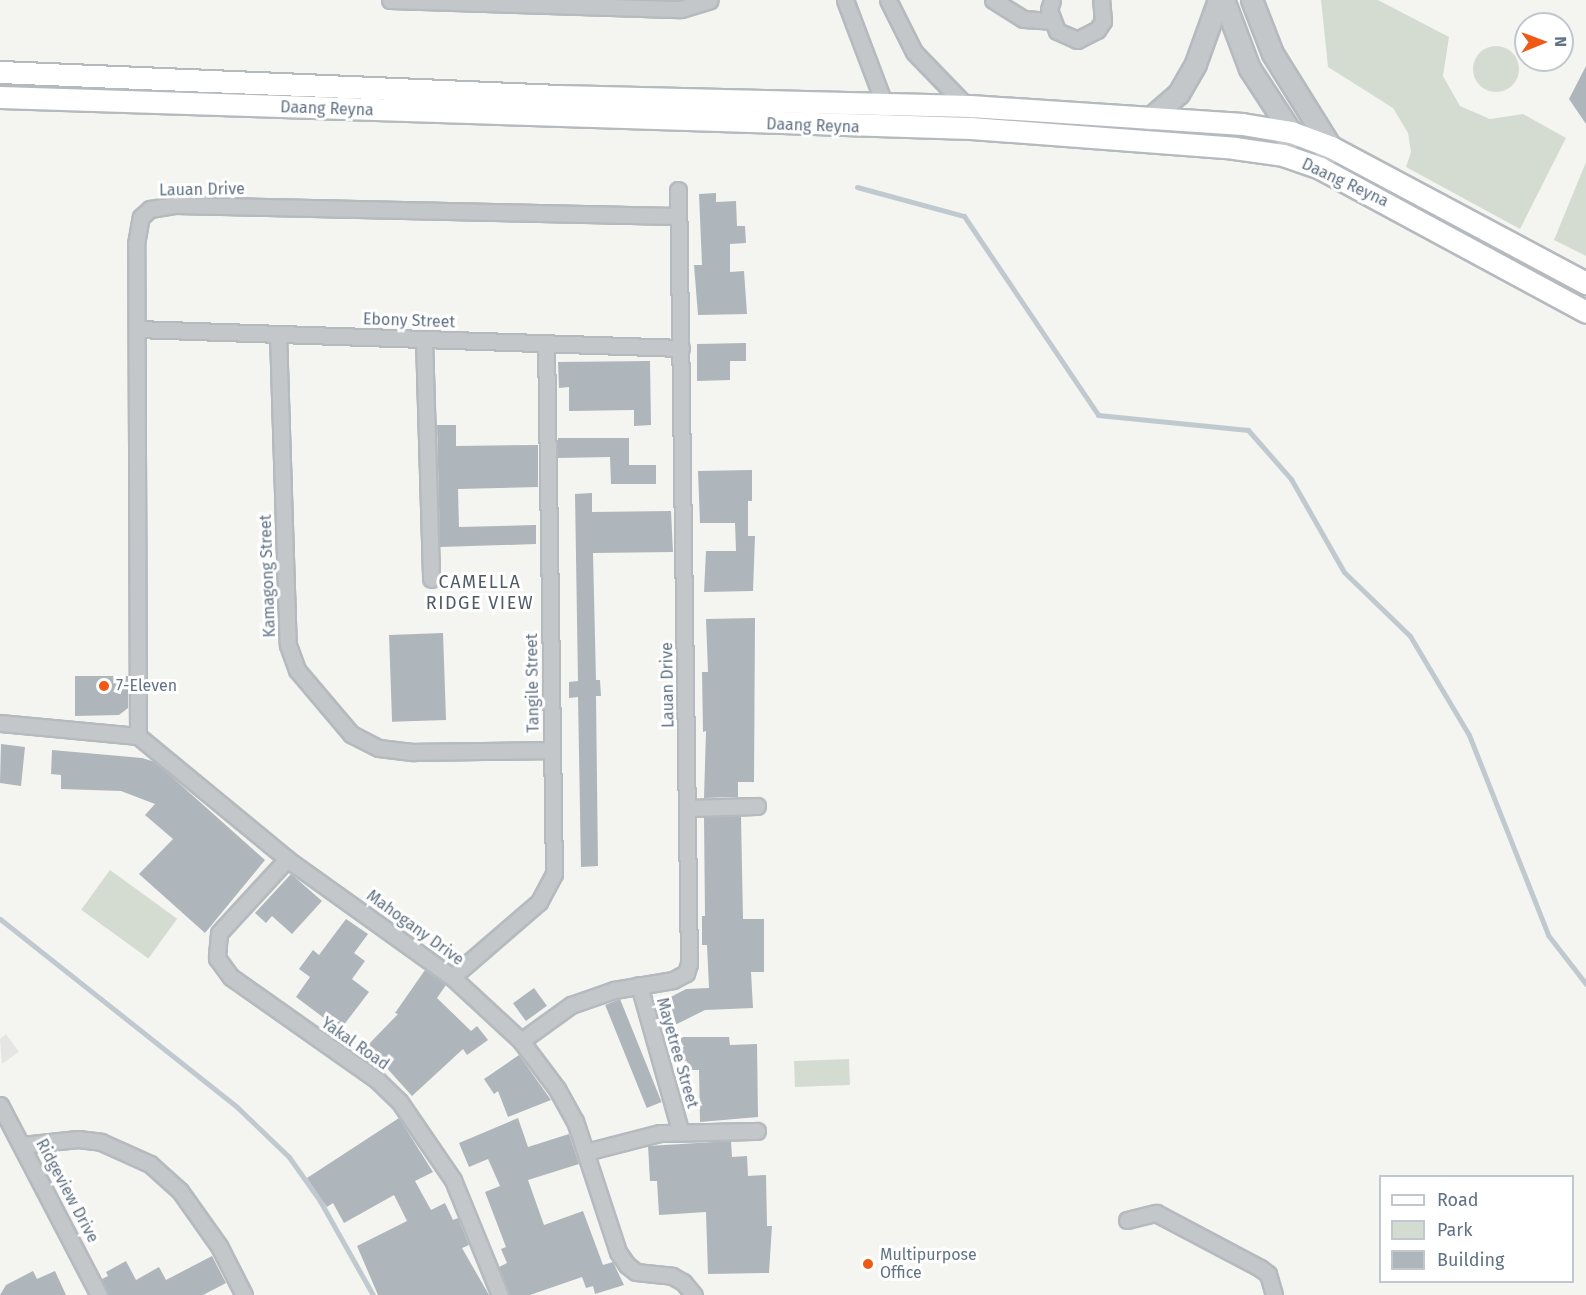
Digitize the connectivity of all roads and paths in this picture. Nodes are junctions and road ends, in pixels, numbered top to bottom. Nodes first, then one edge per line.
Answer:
1 (390, 0) edge
2 (710, 0) edge
3 (845, 0) edge
4 (888, 0) edge
5 (993, 0) edge
6 (1052, 0) edge
7 (1101, 0) edge
8 (1219, 0) edge
9 (1224, 0) edge
10 (1252, 0) edge
11 (563, 3) edge
12 (1051, 21) junction
13 (0, 72) edge
14 (0, 97) edge
15 (884, 103) junction
16 (970, 106) junction
17 (1149, 120) junction
18 (884, 128) junction
19 (971, 128) junction
20 (1291, 132) junction
21 (1331, 147) junction
22 (1283, 155) junction
23 (1320, 168) junction
24 (678, 190) dead end
25 (678, 216) junction
26 (1586, 283) edge
27 (1586, 312) edge
28 (137, 329) junction
29 (278, 334) junction
30 (424, 339) junction
31 (546, 344) junction
32 (681, 348) junction
33 (430, 579) dead end
34 (0, 723) edge
35 (138, 736) junction
36 (552, 750) junction
37 (757, 806) dead end
38 (688, 808) junction
39 (287, 859) junction
40 (452, 977) junction
41 (639, 985) junction
42 (521, 1041) junction
43 (0, 1105) edge
44 (680, 1130) junction
45 (756, 1131) dead end
46 (22, 1145) junction
47 (586, 1152) junction
48 (1127, 1220) dead end
49 (693, 1293) edge
50 (99, 1295) edge
51 (244, 1295) edge
52 (500, 1295) edge
53 (1274, 1295) edge

1 - 11 street
2 - 11 street
3 - 15 street
4 - 16 street
5 - 12 street
6 - 12 street
7 - 12 street
8 - 17 street
9 - 20 street
10 - 21 street
13 - 15 main road, Daang Reyna
14 - 18 main road, Daang Reyna
15 - 16 main road, Daang Reyna
15 - 18 street
16 - 17 main road, Daang Reyna
16 - 19 street
17 - 20 main road, Daang Reyna
18 - 19 main road, Daang Reyna
19 - 22 main road, Daang Reyna
20 - 21 main road, Daang Reyna
20 - 22 street
21 - 23 street
21 - 26 main road, Daang Reyna
22 - 23 main road, Daang Reyna
23 - 27 main road, Daang Reyna
24 - 25 street, Lauan Drive
25 - 28 street, Lauan Drive
25 - 32 street, Lauan Drive
28 - 29 street, Ebony Street
28 - 35 street, Lauan Drive
29 - 30 street, Ebony Street
29 - 36 street, Kamagong Street
30 - 31 street, Ebony Street
30 - 33 street
31 - 32 street, Ebony Street
31 - 36 street, Tangile Street
32 - 38 street, Lauan Drive
34 - 35 street
35 - 39 street, Mahogany Drive
36 - 40 street, Tangile Street
37 - 38 street
38 - 41 street, Lauan Drive
39 - 40 street, Mahogany Drive
39 - 52 street, Yakal Road
40 - 42 street, Mahogany Drive
41 - 42 street, Lauan Drive
41 - 44 street, Mayetree Street
42 - 47 street, Mahogany Drive
43 - 46 street, Ridgeview Drive
44 - 45 street
44 - 47 street
46 - 50 street, Ridgeview Drive
46 - 51 street
47 - 49 street, Mahogany Drive
48 - 53 street

